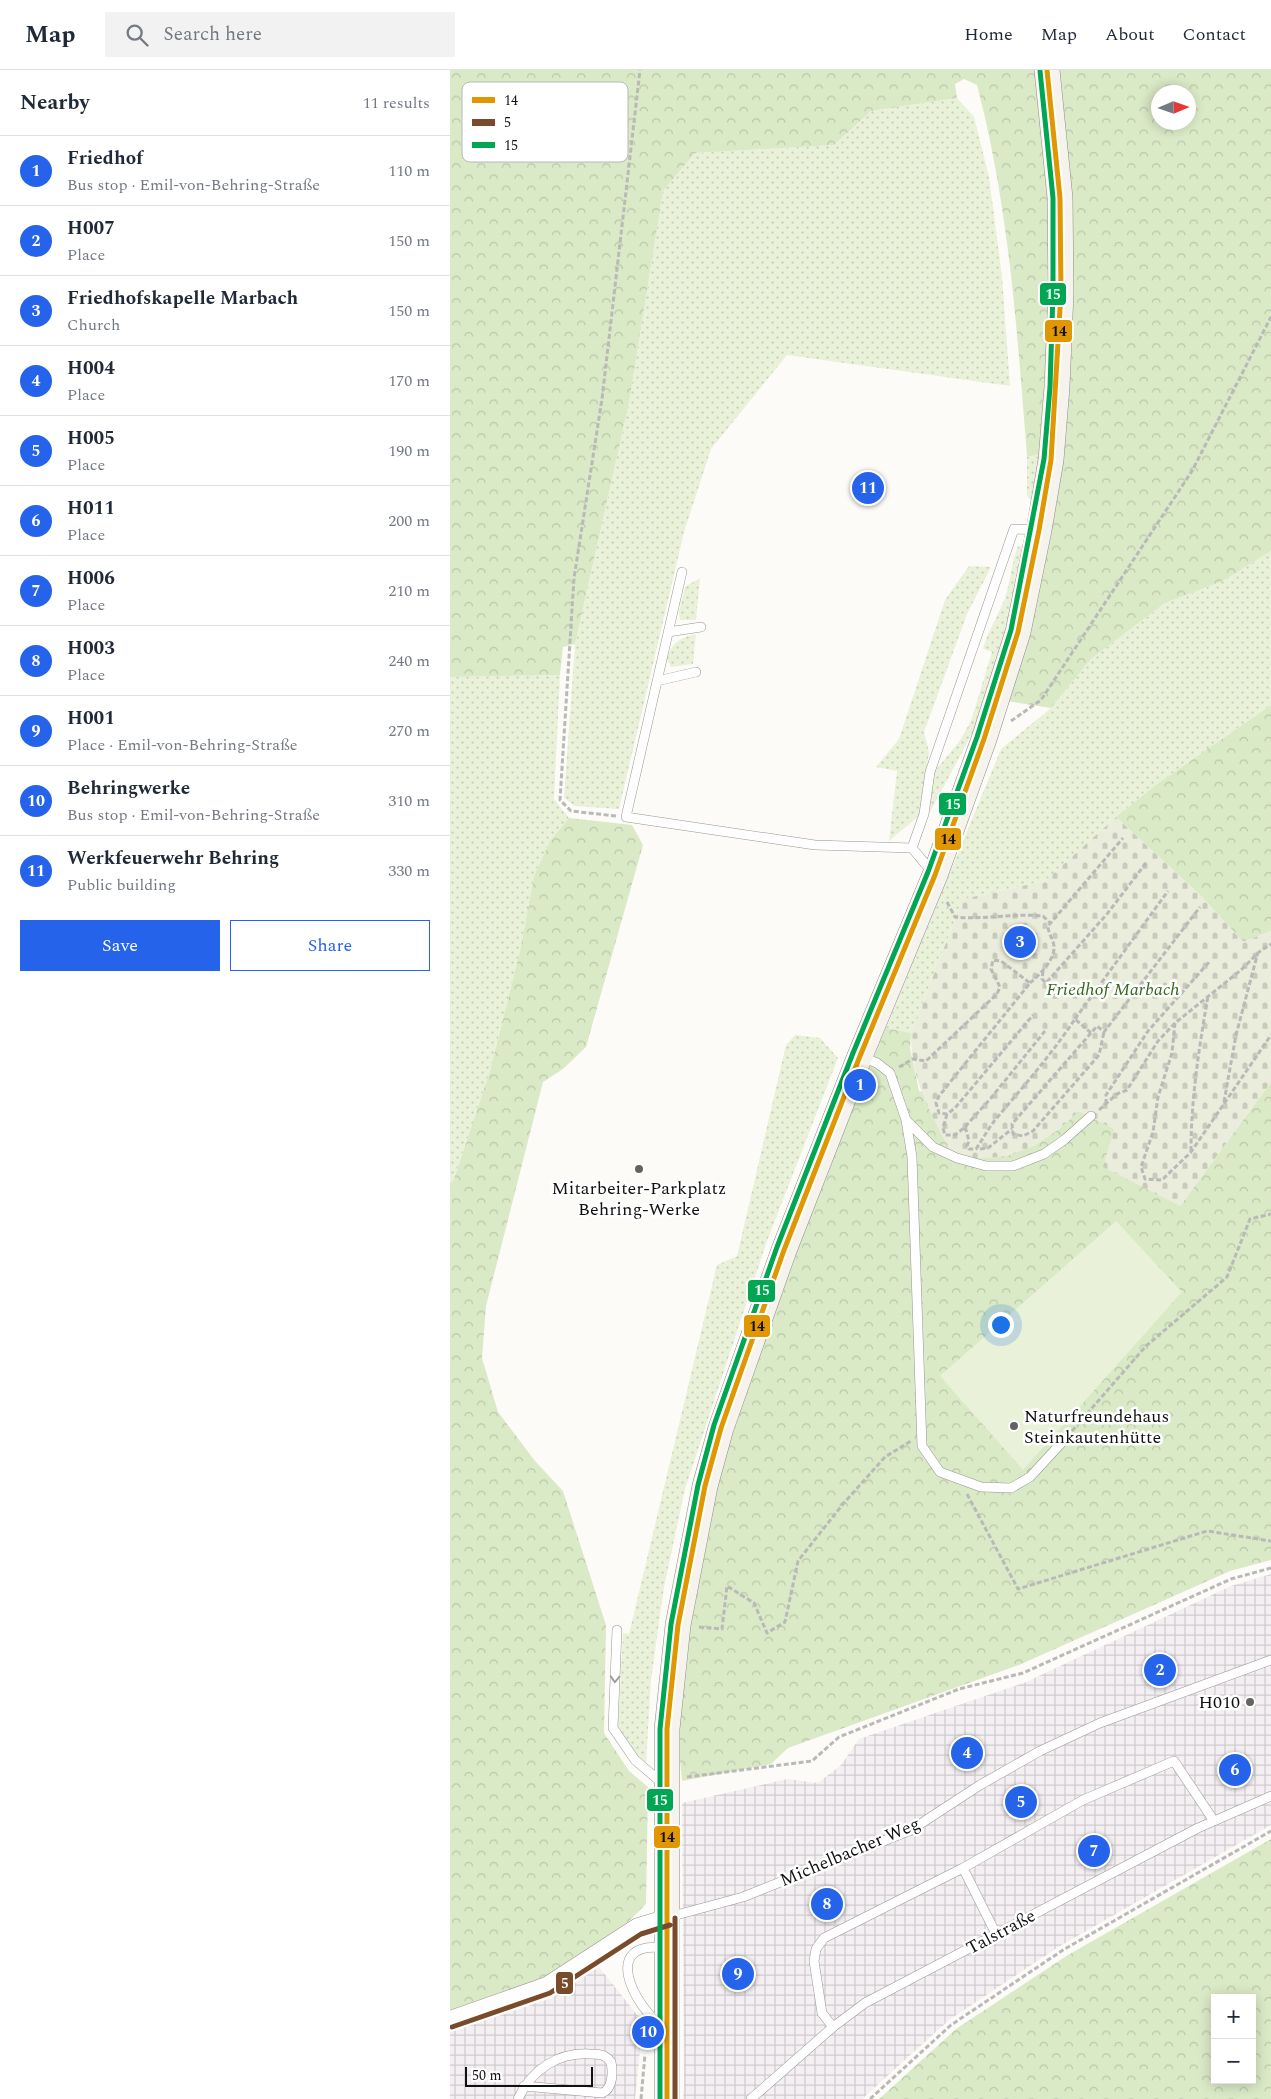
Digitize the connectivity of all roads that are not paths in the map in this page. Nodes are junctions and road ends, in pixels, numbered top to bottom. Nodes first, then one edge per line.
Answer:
1 (1047, 70) edge
2 (1039, 530) junction
3 (682, 572) dead end
4 (701, 627) dead end
5 (668, 632) junction
6 (696, 672) dead end
7 (657, 681) junction
8 (912, 848) junction
9 (935, 876) junction
10 (860, 1056) junction
11 (1091, 1116) road end
12 (906, 1120) junction
13 (1065, 1439) road end
14 (617, 1630) dead end
15 (1271, 1660) edge
16 (666, 1783) junction
17 (1271, 1796) edge
18 (1214, 1821) junction
19 (963, 1868) junction
20 (668, 1918) junction
21 (996, 1934) junction
22 (667, 1949) junction
23 (450, 2020) edge
24 (833, 2027) junction
25 (668, 2031) junction
26 (524, 2086) junction
27 (518, 2099) edge
28 (667, 2099) edge
29 (751, 2099) edge

1 - 2 main road
2 - 8 lane
2 - 9 main road
3 - 5 lane
4 - 5 lane
5 - 7 lane
6 - 7 lane
7 - 8 lane
8 - 9 lane
9 - 10 main road
10 - 12 lane
10 - 16 main road
11 - 12 lane
12 - 13 lane
14 -> 16 lane
15 - 20 lane, Michelbacher Weg
16 - 20 main road
17 - 18 lane, Talstraße
18 - 19 lane
18 - 21 lane, Talstraße
19 - 21 lane
19 - 24 lane
20 - 22 main road
20 - 23 street
21 - 24 lane, Talstraße
22 - 25 main road
22 - 25 lane
24 - 29 lane, Talstraße
25 - 28 main road
26 - 26 lane
26 - 27 lane

